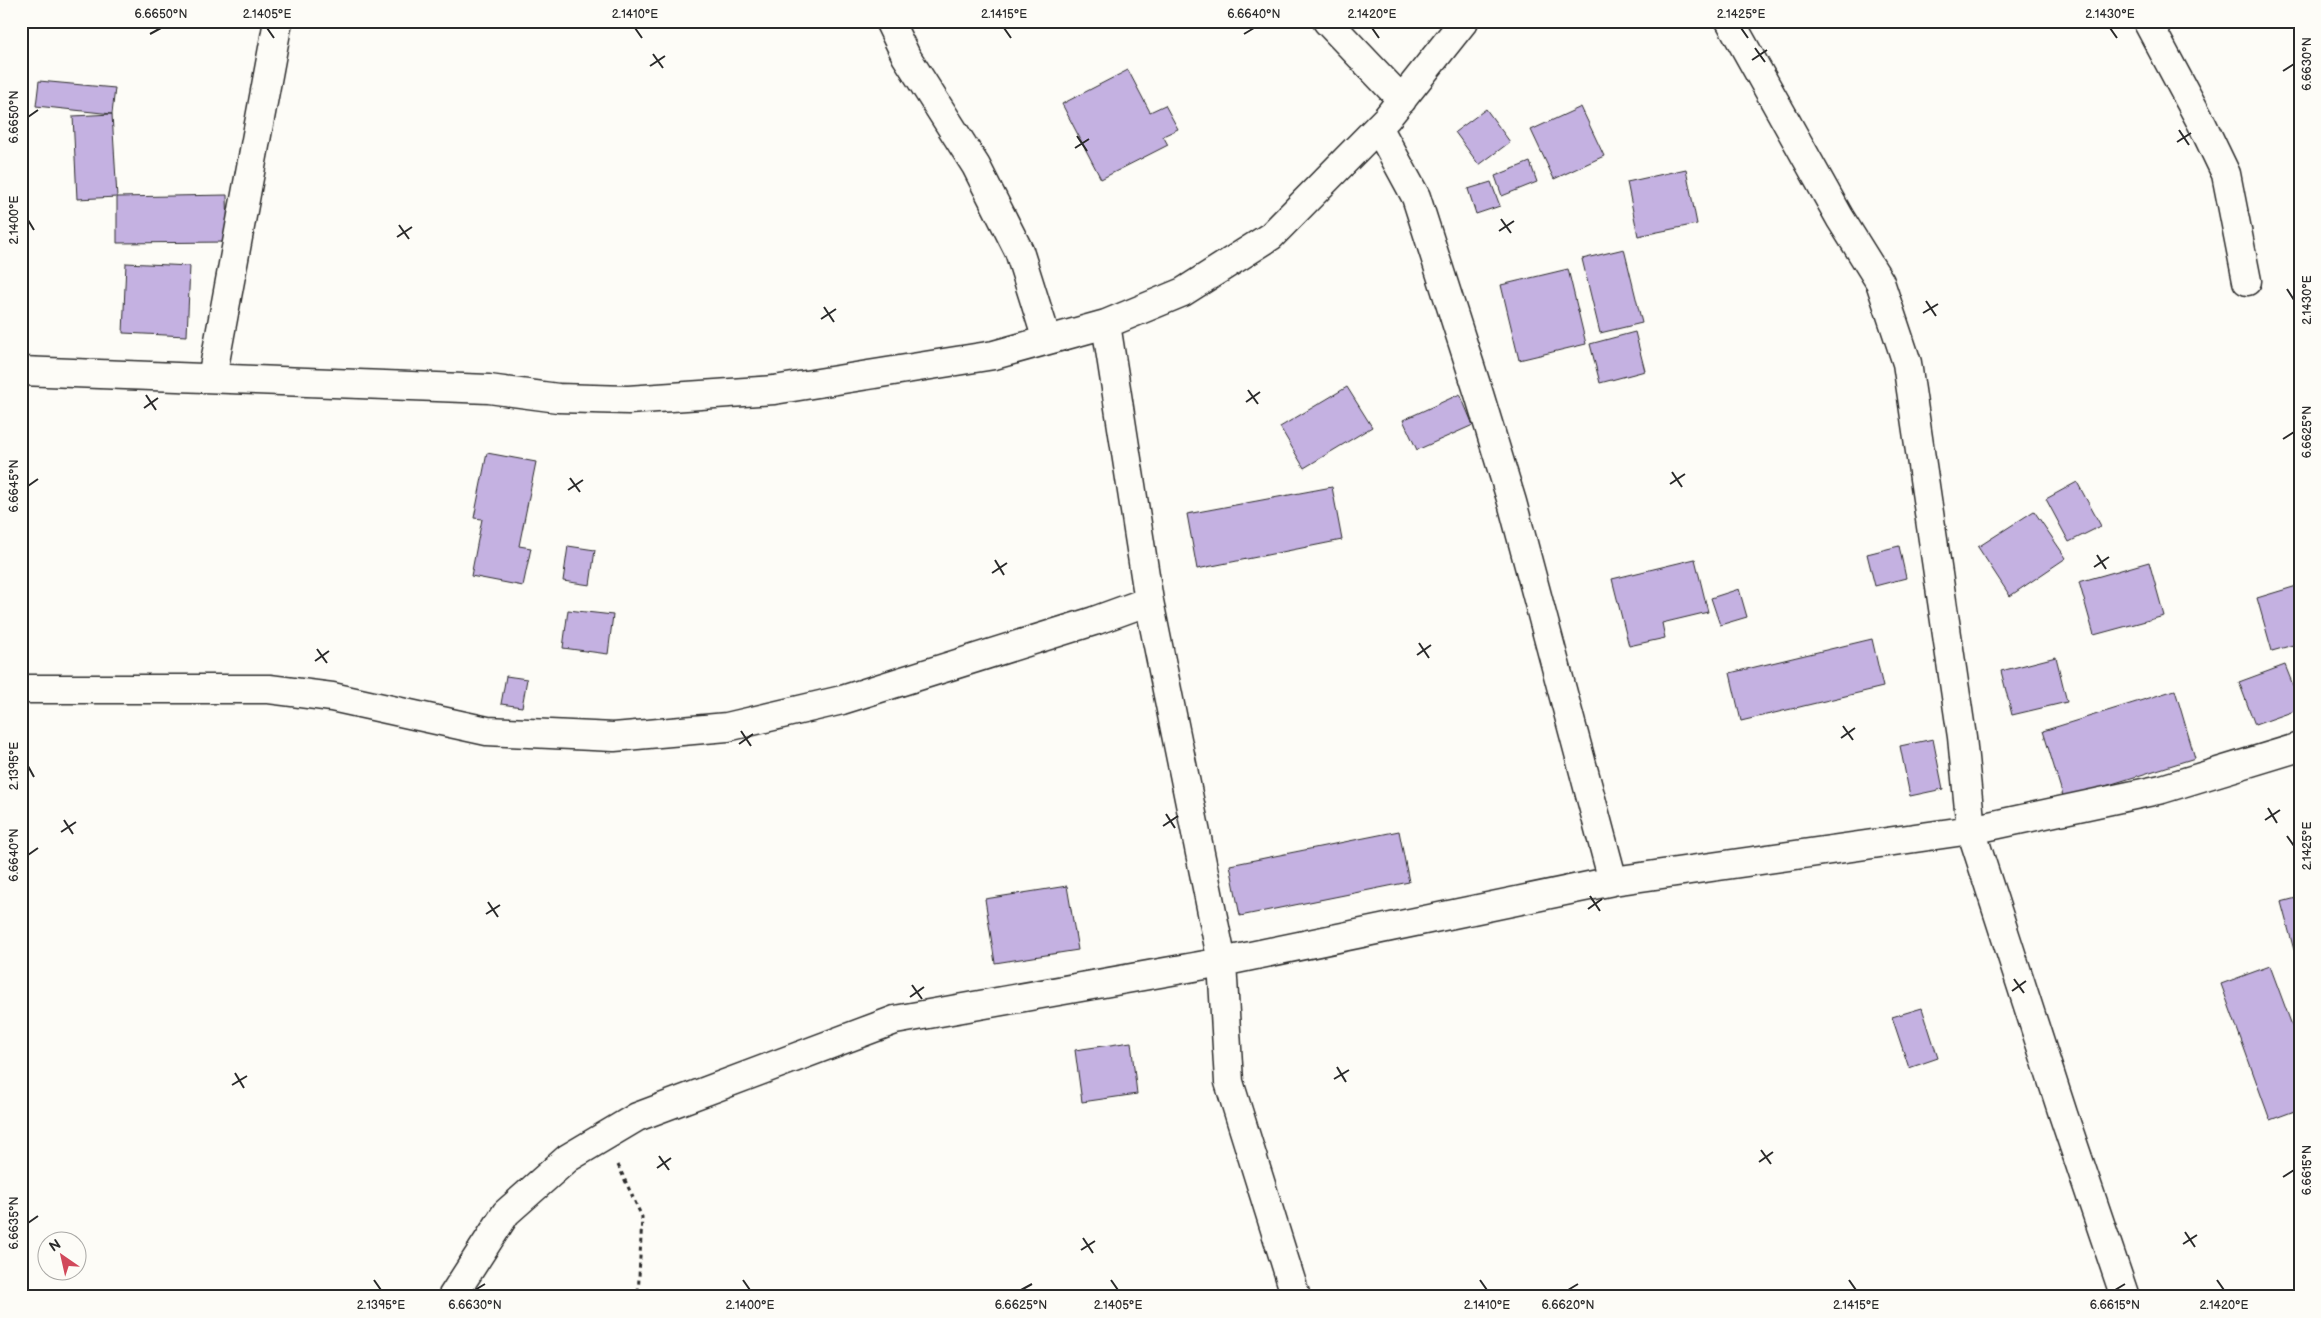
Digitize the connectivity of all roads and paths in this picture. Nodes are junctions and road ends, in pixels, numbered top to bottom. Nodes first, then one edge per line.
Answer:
1 (278, 21) edge
2 (889, 21) edge
3 (1327, 21) edge
4 (1464, 21) edge
5 (1730, 21) edge
6 (2147, 21) edge
7 (1402, 100) junction
8 (1378, 127) junction
9 (2247, 281) dead end
10 (1106, 324) junction
11 (1046, 340) junction
12 (21, 371) edge
13 (212, 378) junction
14 (1150, 601) junction
15 (21, 689) edge
16 (2300, 747) edge
17 (1972, 830) junction
18 (1613, 881) junction
19 (1222, 962) junction
20 (602, 1138) junction
21 (452, 1297) edge
22 (638, 1297) edge
23 (1296, 1297) edge
24 (2125, 1297) edge

1 - 13 street
2 - 11 street
3 - 7 street
4 - 7 street
5 - 17 street
6 - 9 street
7 - 8 street
8 - 10 street
8 - 18 street
10 - 11 street
10 - 14 street
11 - 13 street
12 - 13 street
14 - 15 street
14 - 19 street
16 - 17 street
17 - 18 street
17 - 24 street
18 - 19 street
19 - 20 street
19 - 23 street
20 - 21 street
20 - 22 path

